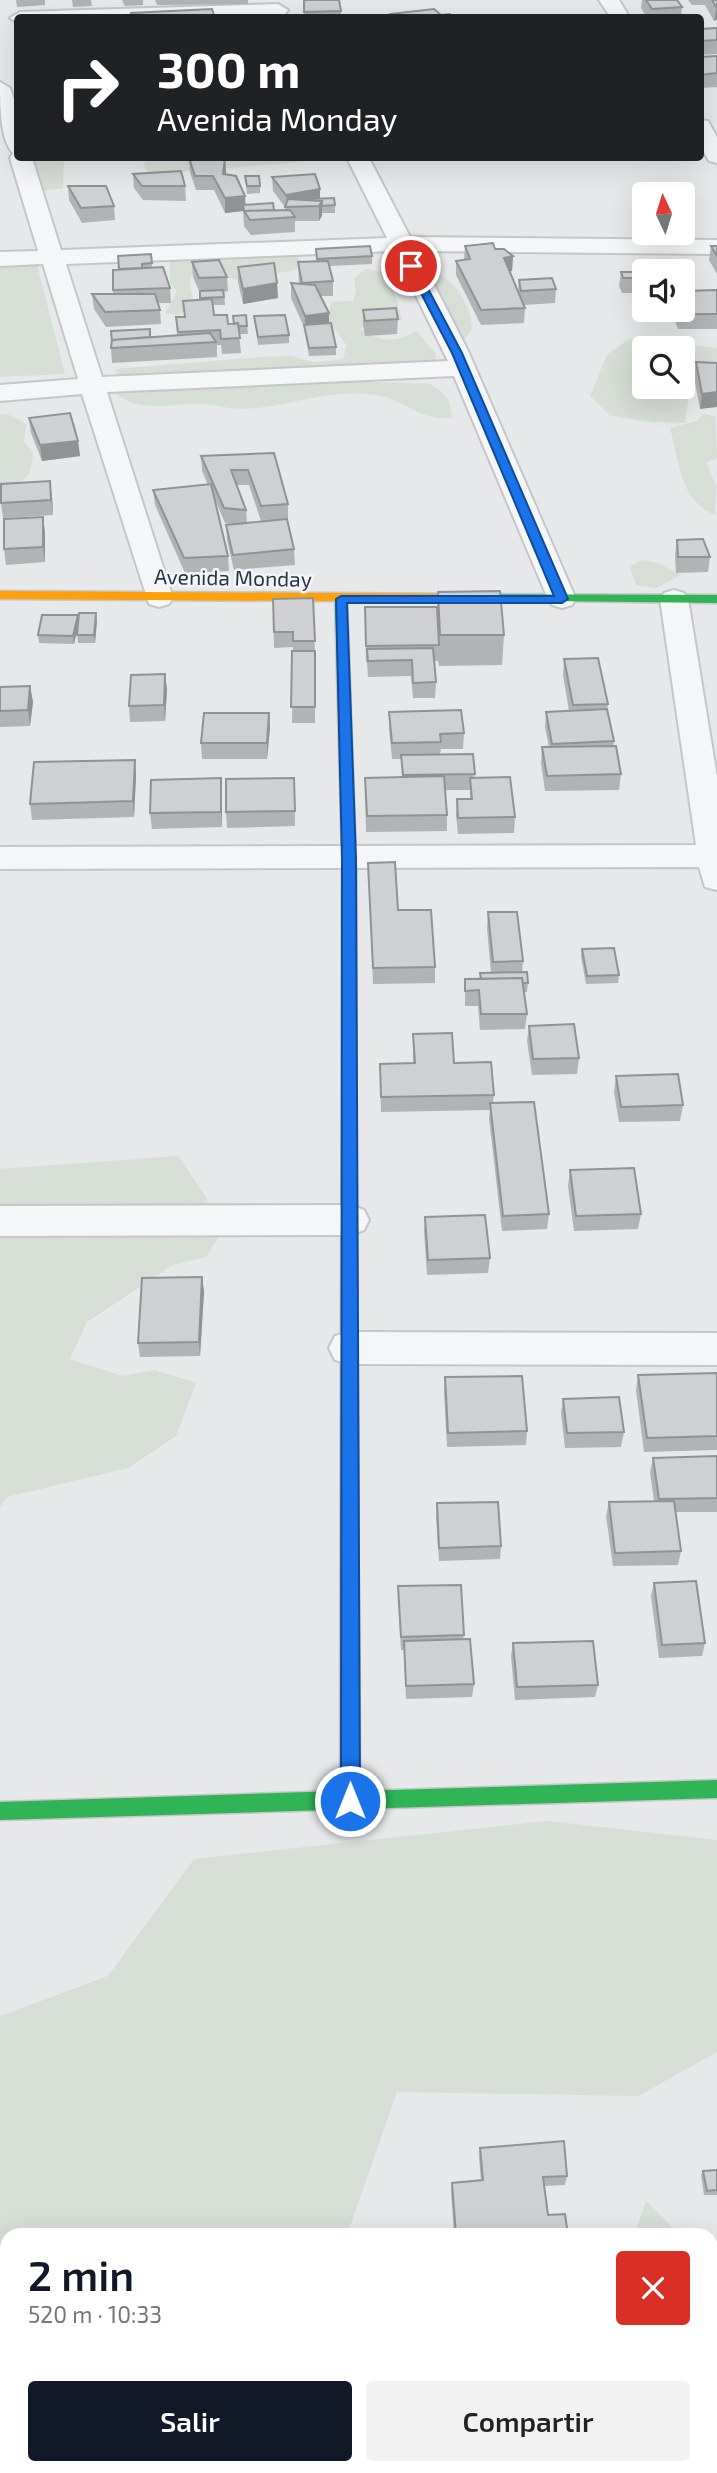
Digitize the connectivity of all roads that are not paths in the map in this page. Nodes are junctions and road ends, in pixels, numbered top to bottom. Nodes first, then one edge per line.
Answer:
1 (277, 9) edge
2 (134, 14) edge
3 (6, 103) edge
4 (707, 128) edge
5 (14, 133) edge
6 (717, 156) edge
7 (22, 161) edge
8 (359, 161) edge
9 (400, 244) junction
10 (717, 247) edge
11 (52, 255) junction
12 (0, 259) edge
13 (463, 368) junction
14 (93, 385) junction
15 (0, 393) edge
16 (0, 595) edge
17 (159, 598) junction
18 (341, 599) junction
19 (562, 599) junction
20 (674, 599) junction
21 (717, 599) edge
22 (0, 858) edge
23 (349, 859) junction
24 (716, 864) edge
25 (350, 1220) junction
26 (0, 1221) edge
27 (349, 1348) junction
28 (717, 1349) edge
29 (717, 1789) edge
30 (350, 1801) junction
31 (0, 1811) edge

1 - 2 street
3 - 5 street
4 - 6 street
7 - 11 street
8 - 9 street
9 - 10 street
9 - 11 street
9 - 13 street
11 - 12 street
11 - 14 street
13 - 14 street
13 - 19 street
14 - 15 street
14 - 17 street
16 - 17 street, Avenida Monday
17 - 18 street, Avenida Monday
18 - 19 street, Avenida Monday
18 - 23 street
19 - 20 street, Avenida Monday
20 - 21 street, Avenida Monday
20 - 24 street
22 - 23 street
23 - 24 street
23 - 25 street
25 - 26 street
25 - 27 street
27 - 28 street
27 - 30 street
29 - 30 street
30 - 31 street

